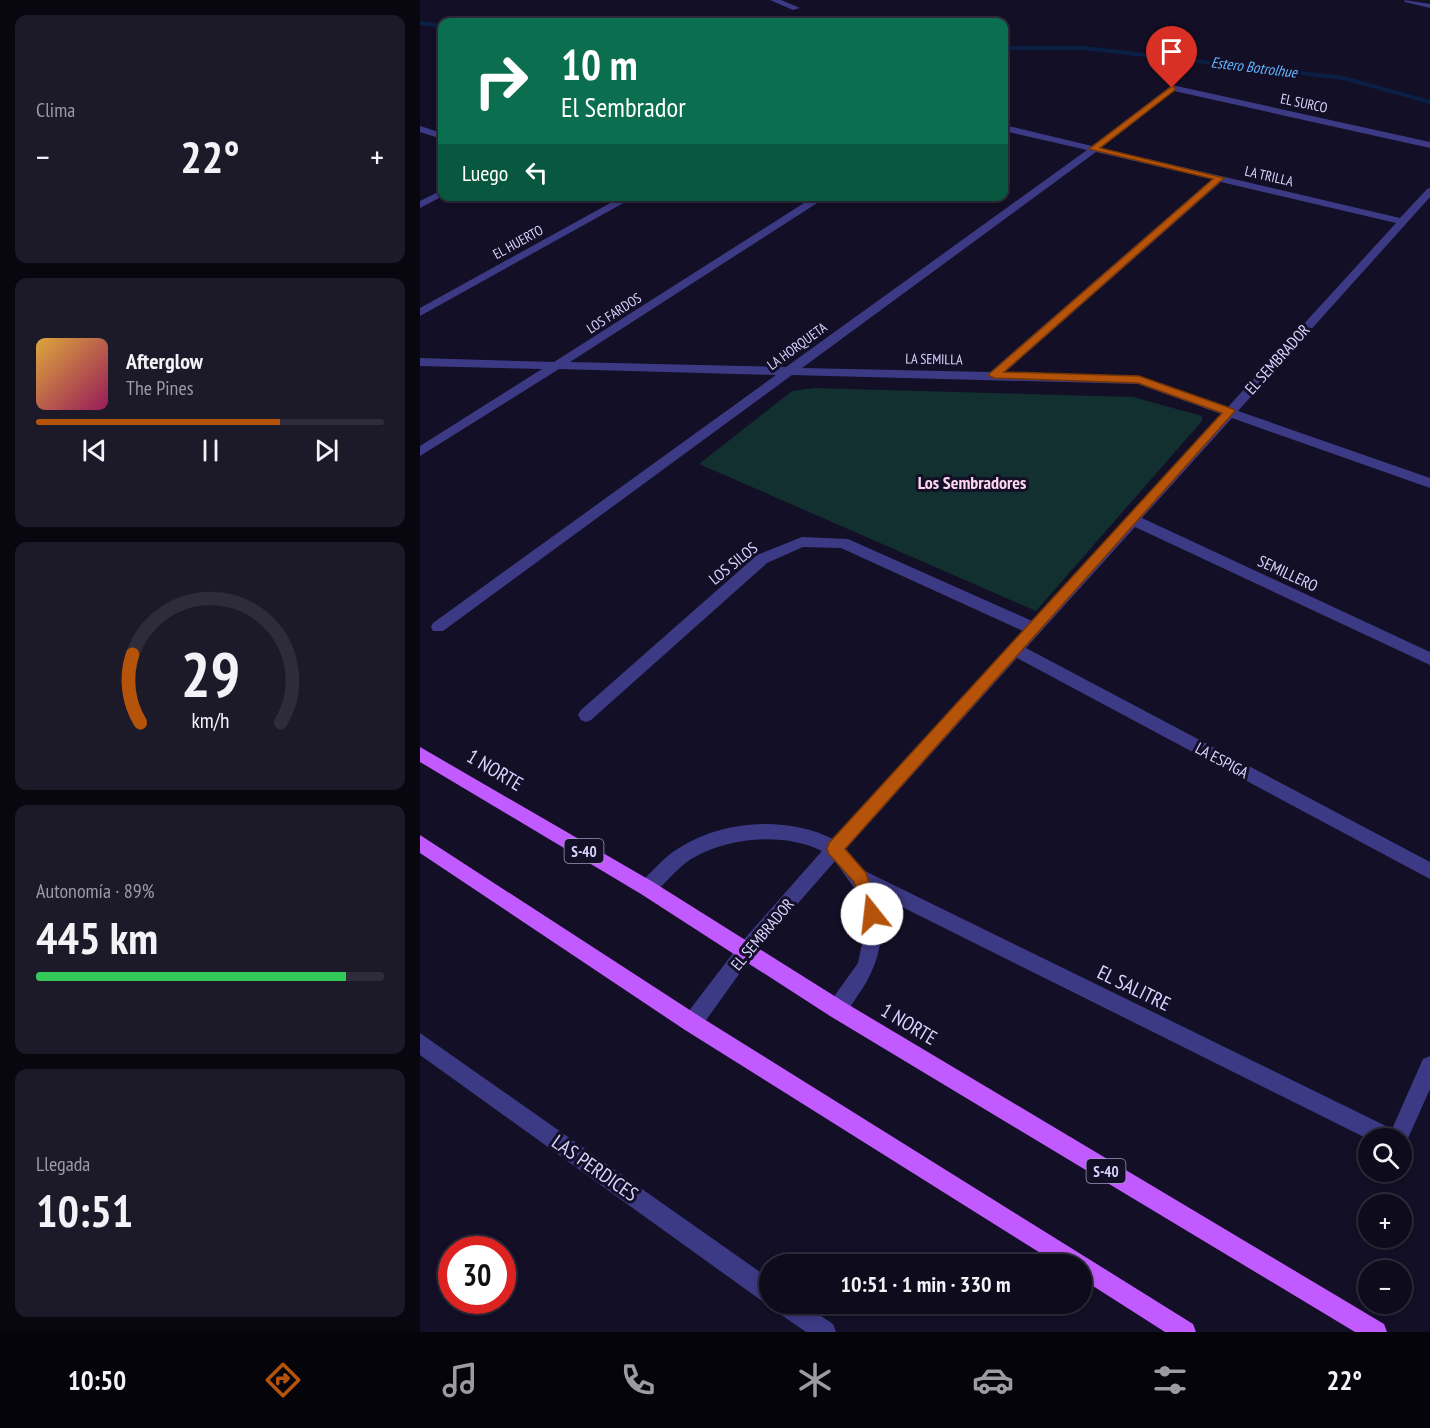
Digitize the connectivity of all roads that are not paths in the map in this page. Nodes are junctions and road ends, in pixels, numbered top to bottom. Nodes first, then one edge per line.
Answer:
1 (774, 0) edge
2 (1408, 0) edge
3 (1430, 6) edge
4 (796, 8) dead end
5 (1172, 88) joint
6 (420, 129) edge
7 (1008, 129) edge
8 (438, 135) edge
9 (1430, 145) edge
10 (1094, 149) junction
11 (1219, 178) junction
12 (1430, 191) edge
13 (438, 196) edge
14 (623, 201) edge
15 (815, 201) edge
16 (420, 205) edge
17 (1402, 221) junction
18 (420, 313) edge
19 (420, 362) edge
20 (557, 367) junction
21 (786, 372) junction
22 (994, 375) junction
23 (1229, 411) junction
24 (420, 452) edge
25 (1430, 483) edge
26 (1131, 519) junction
27 (438, 627) dead end
28 (1034, 629) junction
29 (1014, 649) junction
30 (1430, 659) edge
31 (586, 715) dead end
32 (420, 754) edge
33 (420, 843) edge
34 (835, 849) junction
35 (1430, 871) edge
36 (861, 878) junction
37 (647, 888) junction
38 (746, 950) junction
39 (837, 1009) junction
40 (692, 1023) junction
41 (420, 1043) edge
42 (1430, 1066) edge
43 (1368, 1128) edge
44 (1402, 1128) edge
45 (1061, 1254) edge
46 (1092, 1273) edge
47 (759, 1285) edge
48 (799, 1314) edge
49 (825, 1332) edge
50 (1185, 1332) edge
51 (1376, 1332) edge

1 - 4 street
2 - 3 street
5 - 9 street, EL SURCO
5 - 10 street, LA HORQUETA
6 - 8 street
7 - 10 street, LA TRILLA
10 - 11 street, LA TRILLA
10 - 21 street, LA HORQUETA
11 - 17 street, LA TRILLA
11 - 22 street
12 - 17 street, EL SEMBRADOR
13 - 16 street
14 - 18 street, EL HUERTO
15 - 20 street, LOS FARDOS
17 - 23 street, EL SEMBRADOR
19 - 20 street, LA SEMILLA
20 - 21 street, LA SEMILLA
20 - 24 street, LOS FARDOS
21 - 22 street, LA SEMILLA
21 - 27 street, LA HORQUETA
22 - 23 street, LA SEMILLA
23 - 25 street, LA SEMILLA
23 - 26 street, EL SEMBRADOR
26 - 28 street, EL SEMBRADOR
26 - 30 street, SEMILLERO
28 - 29 street, EL SEMBRADOR
28 - 31 street, LOS SILOS
29 - 34 street, EL SEMBRADOR
29 - 35 street, LA ESPIGA
32 - 37 main road, 1 NORTE / S-40
33 - 40 main road
34 - 36 street
34 - 37 street
34 - 38 street, EL SEMBRADOR
36 - 39 street
36 - 43 street, EL SALITRE
37 - 38 main road, 1 NORTE / S-40
38 - 39 main road, 1 NORTE / S-40
38 - 40 street, EL SEMBRADOR
39 - 51 main road, 1 NORTE / S-40
40 - 45 main road
41 - 47 street, LAS PERDICES
42 - 44 street
46 - 50 main road
48 - 49 street

